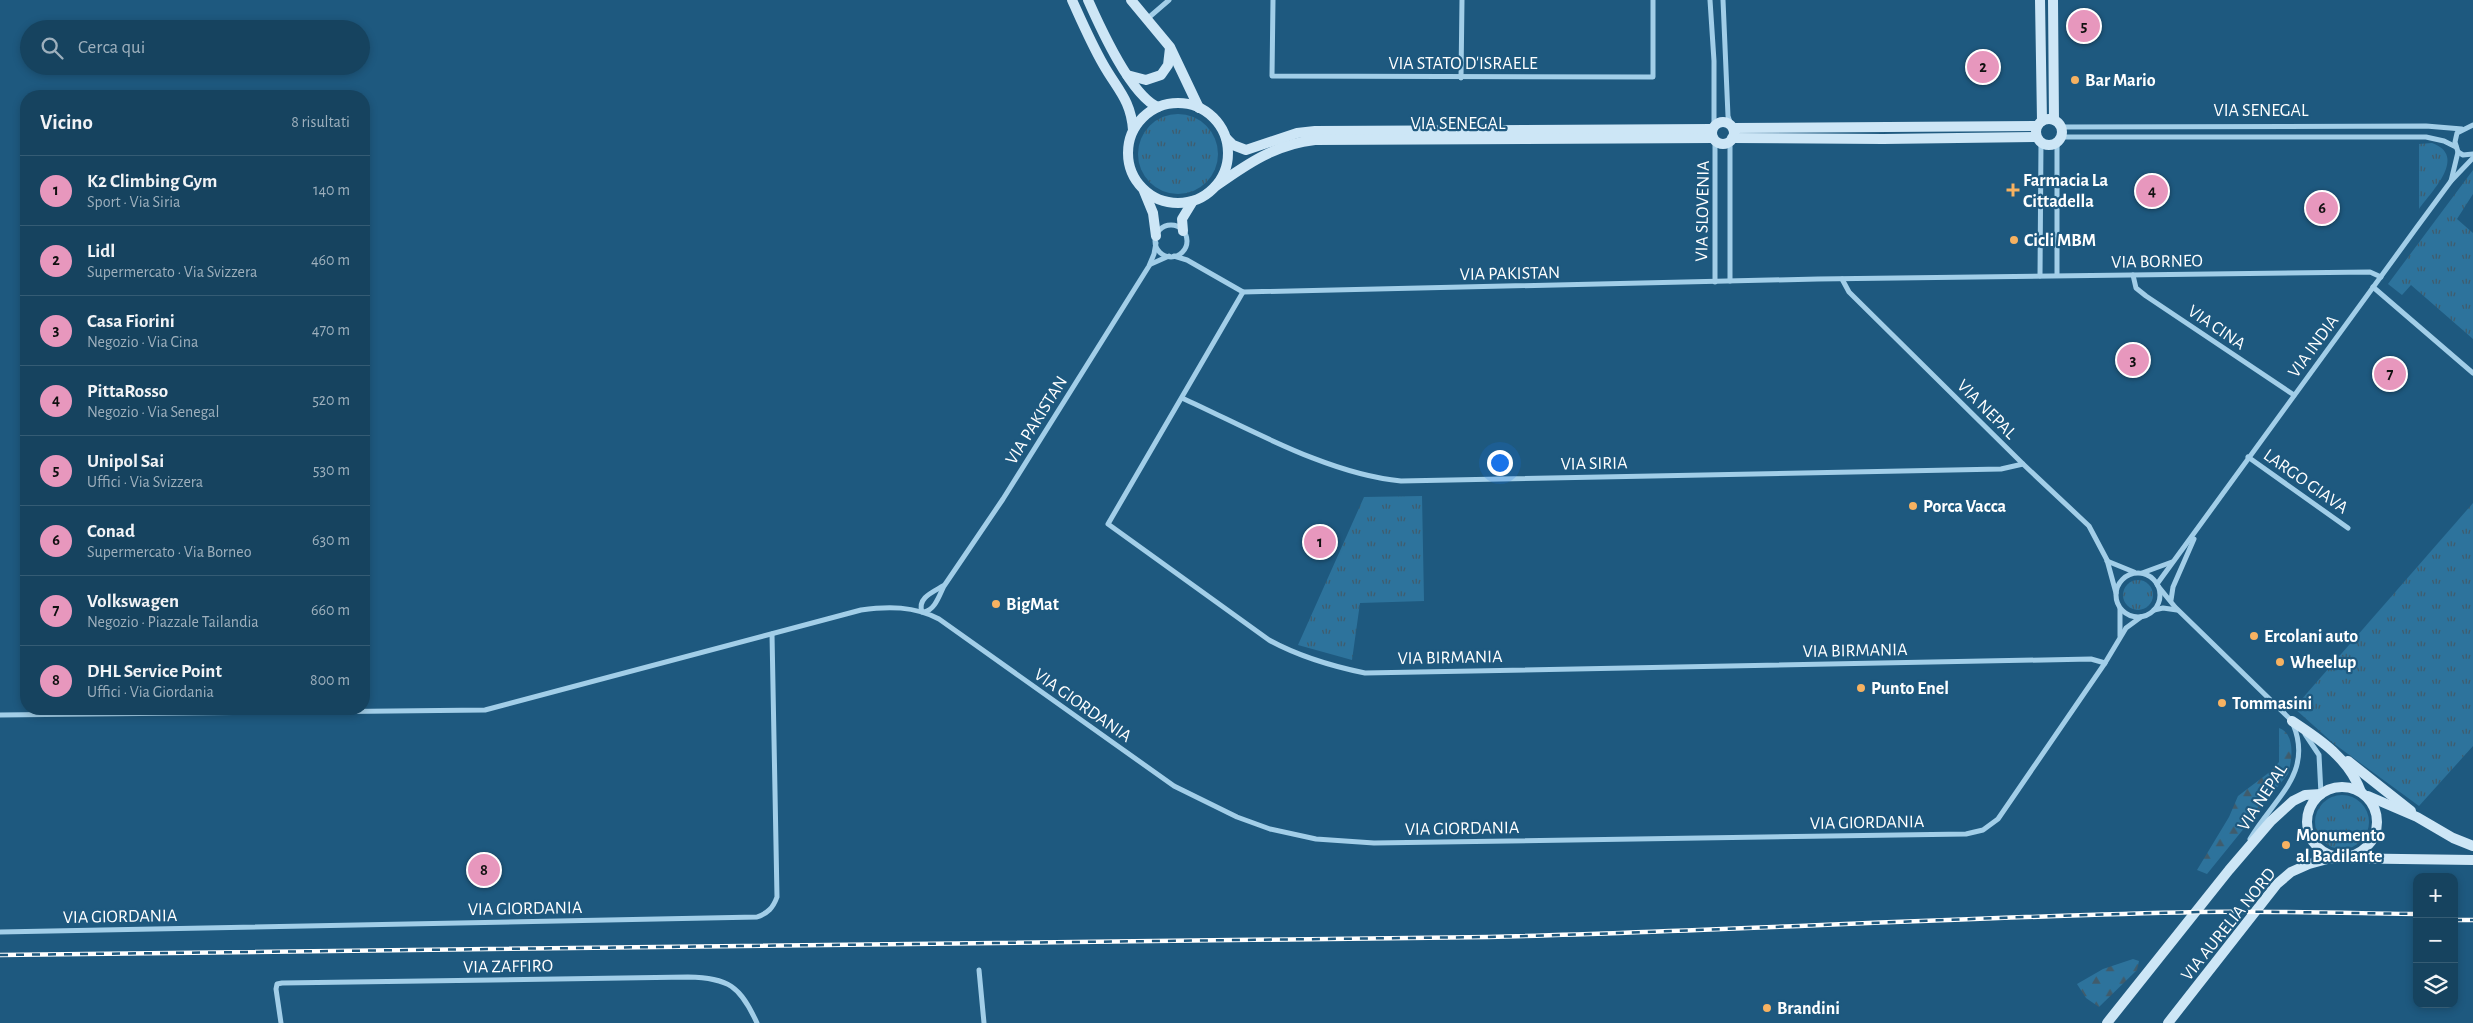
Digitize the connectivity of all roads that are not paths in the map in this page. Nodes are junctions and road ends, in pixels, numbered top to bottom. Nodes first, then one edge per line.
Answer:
1 (1072, 0) edge
2 (1088, 0) edge
3 (1130, 0) edge
4 (1169, 0) edge
5 (1272, 0) edge
6 (1462, 0) edge
7 (1653, 0) edge
8 (1710, 0) edge
9 (1723, 0) edge
10 (2040, 0) edge
11 (2053, 0) edge
12 (1147, 20) junction
13 (1170, 46) junction
14 (1183, 74) junction
15 (1127, 75) junction
16 (1461, 78) junction
17 (1174, 103) junction
18 (1158, 107) junction
19 (1199, 108) junction
20 (2473, 125) edge
21 (2462, 128) junction
22 (1133, 130) junction
23 (2039, 131) junction
24 (2058, 131) junction
25 (1731, 133) junction
26 (1714, 134) junction
27 (1226, 138) junction
28 (2457, 150) junction
29 (2473, 154) edge
30 (2473, 158) edge
31 (2451, 181) junction
32 (1216, 186) junction
33 (1143, 190) junction
34 (1193, 201) junction
35 (1183, 231) junction
36 (1156, 239) junction
37 (1184, 250) junction
38 (1172, 256) junction
39 (1187, 260) junction
40 (1149, 266) junction
41 (2134, 275) junction
42 (2040, 276) junction
43 (2057, 276) junction
44 (2381, 277) junction
45 (1842, 279) junction
46 (1730, 281) junction
47 (1715, 282) junction
48 (2373, 287) junction
49 (1243, 292) junction
50 (2473, 372) edge
51 (2294, 395) junction
52 (1182, 398) junction
53 (2248, 457) junction
54 (2023, 464) junction
55 (2348, 528) dead end
56 (2198, 529) junction
57 (2107, 560) junction
58 (2174, 560) junction
59 (2139, 573) junction
60 (2158, 585) junction
61 (944, 586) junction
62 (2116, 593) junction
63 (922, 600) junction
64 (936, 603) junction
65 (2172, 603) junction
66 (2120, 607) junction
67 (905, 608) junction
68 (2154, 610) junction
69 (2178, 610) junction
70 (922, 612) junction
71 (2141, 617) junction
72 (939, 619) junction
73 (772, 634) junction
74 (2120, 636) junction
75 (2105, 663) junction
76 (370, 711) edge
77 (0, 715) edge
78 (20, 715) edge
79 (2292, 721) junction
80 (2339, 756) junction
81 (2321, 794) junction
82 (2364, 794) junction
83 (2417, 817) junction
84 (2473, 846) edge
85 (2240, 857) junction
86 (2346, 857) junction
87 (2473, 860) edge
88 (0, 932) edge
89 (979, 970) dead end
90 (282, 1023) edge
91 (757, 1023) edge
92 (984, 1023) edge
93 (2108, 1023) edge
94 (2168, 1023) edge

1 - 22 main road
2 - 15 main road
3 - 12 main road
4 - 12 street
5 - 16 street, VIA STATO D'ISRAELE
6 - 16 street
7 - 16 street, VIA STATO D'ISRAELE
8 - 26 street, VIA SLOVENIA
9 - 25 street, VIA SLOVENIA
10 - 23 main road
11 - 24 main road
12 - 13 main road
13 - 14 main road
13 - 15 main road
14 - 17 main road
14 - 19 main road
15 - 18 main road
17 - 18 main road
17 - 19 main road
18 - 22 main road
19 - 27 main road
20 - 21 street, VIA SENEGAL
21 - 24 street, VIA SENEGAL
21 - 28 street, VIA INDIA
22 - 33 main road
23 - 24 main road
23 - 24 main road
23 - 25 main road
23 - 42 street
24 - 28 street, VIA SENEGAL
24 - 43 street
25 - 26 main road
25 - 26 main road
25 - 46 street, VIA SLOVENIA
26 - 27 main road, VIA SENEGAL
26 - 32 main road, VIA SENEGAL
26 - 47 street, VIA SLOVENIA
27 - 32 main road
28 - 29 street, VIA SENEGAL
28 - 31 street, VIA INDIA
30 - 31 street, VIA INDIA
31 - 44 street, VIA INDIA
32 - 34 main road
33 - 34 main road
33 - 36 main road
34 - 35 main road
35 - 36 street
35 - 37 street
36 - 38 street
36 - 40 street, VIA PAKISTAN
37 - 38 street
37 - 39 street
38 - 39 street
38 - 40 street
39 - 49 street
40 - 61 street, VIA PAKISTAN
41 - 43 street, VIA BORNEO
41 - 44 street, VIA BORNEO
41 - 51 street, VIA CINA
42 - 43 street, VIA BORNEO
42 - 45 street, VIA BORNEO
44 - 48 street, VIA INDIA
45 - 46 street, VIA PAKISTAN
45 - 54 street, VIA NEPAL
46 - 47 street, VIA PAKISTAN
47 - 49 street, VIA PAKISTAN
48 - 50 street
48 - 51 street, VIA INDIA
49 - 52 street, VIA BIRMANIA
51 - 53 street, VIA INDIA
52 - 54 street, VIA SIRIA
52 - 75 street, VIA BIRMANIA
53 - 55 street, LARGO GIAVA
53 - 56 street, VIA INDIA
54 - 57 street, VIA NEPAL
56 - 58 street, VIA INDIA
56 - 65 street, VIA INDIA
57 - 59 street, VIA NEPAL
57 - 62 street, VIA NEPAL
58 - 59 street, VIA INDIA
58 - 60 street, VIA INDIA
59 - 60 street, VIA NEPAL
59 - 62 street
60 - 65 street, VIA NEPAL
60 - 68 street
61 - 63 street, VIA PAKISTAN
61 - 64 street, VIA PAKISTAN
62 - 66 street, VIA NEPAL
63 - 67 street, VIA PAKISTAN
63 - 70 street
64 - 70 street
64 - 72 street
65 - 69 street, VIA NEPAL
66 - 71 street
66 - 74 street, VIA GIORDANIA
67 - 70 street, VIA GIORDANIA
67 - 73 street, VIA GIORDANIA
68 - 69 street
68 - 71 street
69 - 79 street, VIA NEPAL
70 - 72 street, VIA GIORDANIA
71 - 74 street, VIA GIORDANIA
72 - 75 street, VIA GIORDANIA
73 - 76 street, VIA GIORDANIA
73 - 88 street, VIA GIORDANIA
74 - 75 street, VIA GIORDANIA
77 - 78 street, VIA GIORDANIA
79 - 80 main road
79 - 81 street, VIA NEPAL
79 - 85 street, VIA NEPAL
80 - 82 main road
80 - 83 main road
81 - 82 main road
81 - 85 main road, VIA AURELIA NORD
81 - 86 main road
82 - 83 main road
82 - 86 main road
83 - 84 main road
85 - 93 main road, VIA AURELIA NORD
86 - 87 main road, VIA AURELIA NORD
86 - 94 main road, VIA AURELIA NORD
89 - 92 street
90 - 91 street, VIA ZAFFIRO

